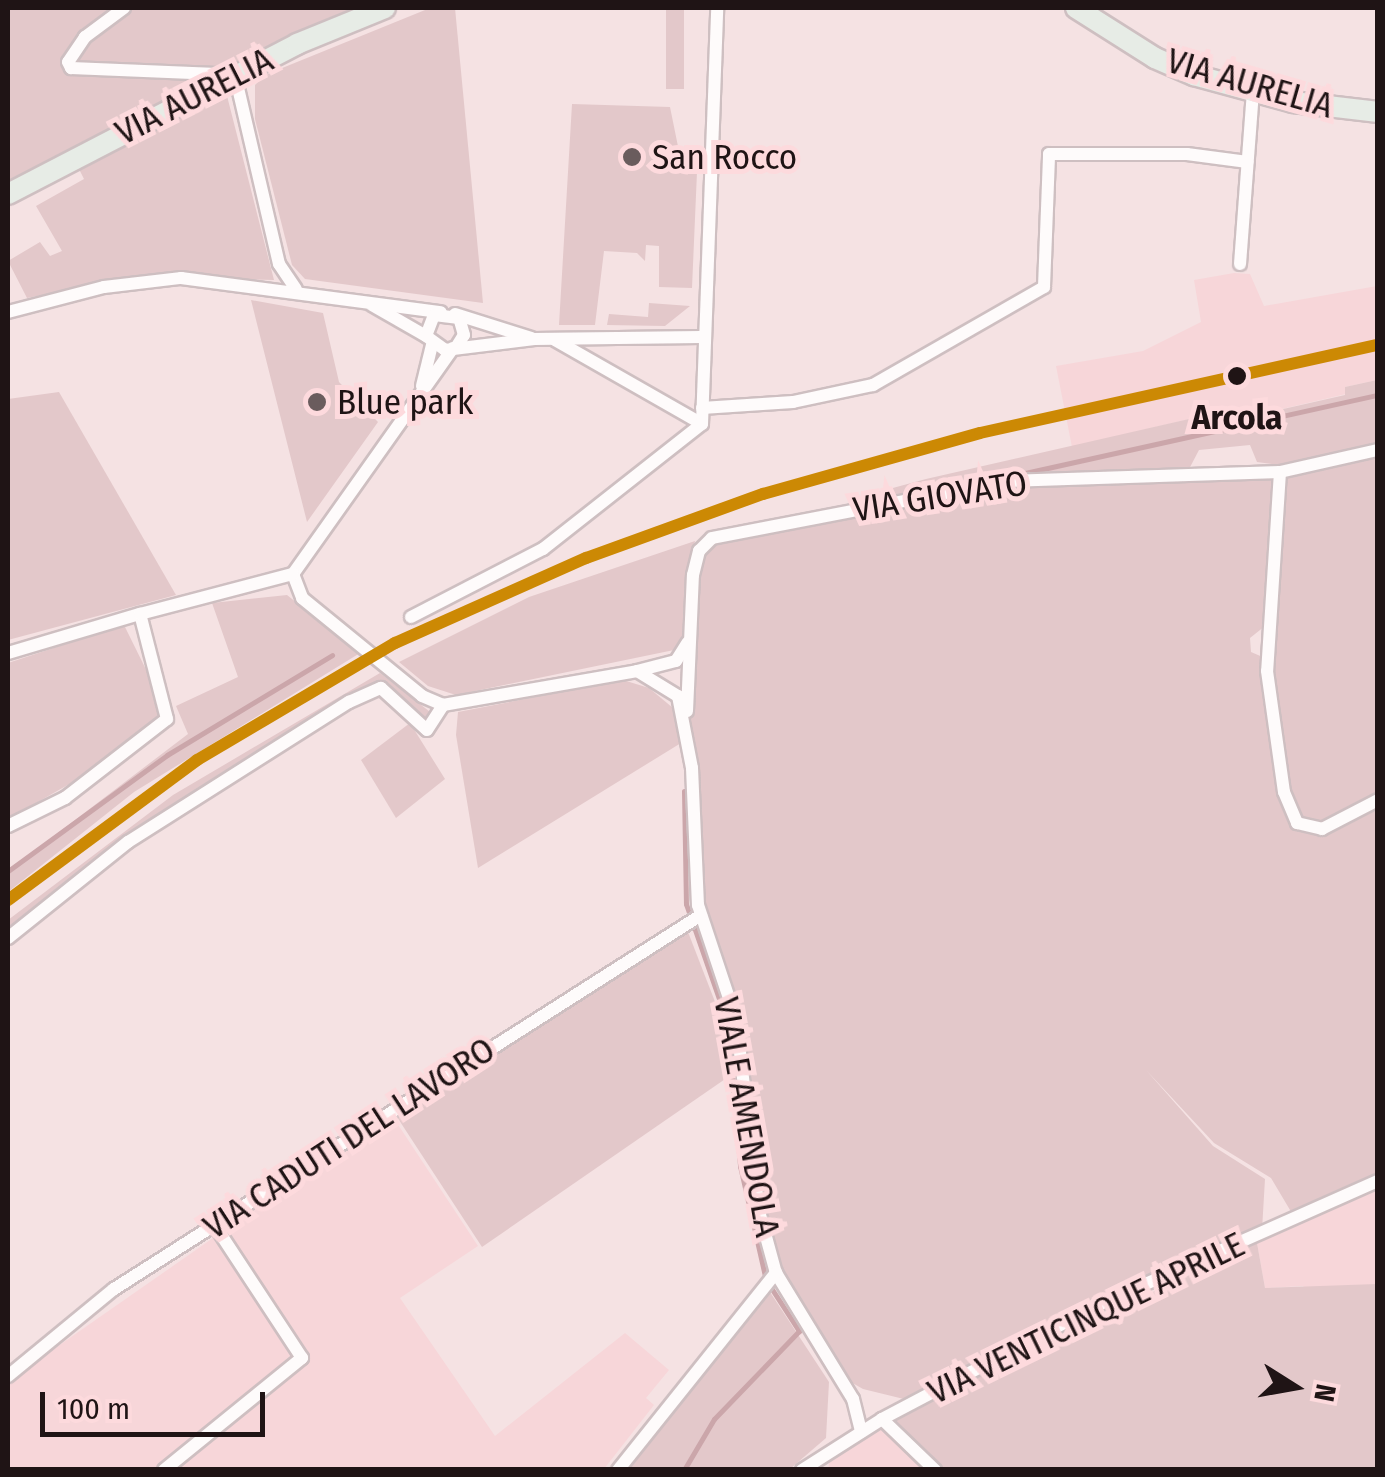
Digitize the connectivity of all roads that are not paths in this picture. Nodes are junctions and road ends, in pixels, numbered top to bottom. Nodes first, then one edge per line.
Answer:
1 (124, 8) edge
2 (385, 8) edge
3 (717, 8) edge
4 (1076, 8) edge
5 (235, 75) junction
6 (1253, 92) junction
7 (1378, 112) edge
8 (1248, 162) junction
9 (8, 194) edge
10 (1240, 264) dead end
11 (296, 289) junction
12 (360, 301) junction
13 (8, 312) edge
14 (447, 313) junction
15 (701, 337) junction
16 (534, 339) junction
17 (429, 340) junction
18 (555, 340) junction
19 (455, 347) junction
20 (422, 388) junction
21 (702, 408) junction
22 (702, 424) junction
23 (1378, 450) edge
24 (1280, 472) junction
25 (293, 574) junction
26 (140, 614) junction
27 (411, 617) dead end
28 (689, 640) junction
29 (8, 653) edge
30 (637, 671) junction
31 (442, 704) junction
32 (686, 724) junction
33 (1378, 800) edge
34 (8, 826) edge
35 (698, 916) junction
36 (8, 938) edge
37 (1378, 1181) edge
38 (214, 1224) junction
39 (773, 1276) junction
40 (8, 1376) edge
41 (882, 1419) junction
42 (861, 1432) junction
43 (164, 1470) edge
44 (618, 1470) edge
45 (802, 1470) edge
46 (935, 1470) edge

1 - 5 street
2 - 5 main road, VIA AURELIA
3 - 15 street
4 - 6 main road, VIA AURELIA
5 - 9 main road, VIA AURELIA
5 - 11 street
6 - 7 main road, VIA AURELIA
6 - 8 street
8 - 10 street
8 - 21 street
11 - 12 street
11 - 13 street
12 - 14 street
12 - 17 street
14 - 16 street
14 - 17 street
14 - 19 street
15 - 18 street
15 - 21 street
16 - 18 street
16 - 19 street
17 - 19 street
17 - 20 street
18 - 22 street
19 - 20 street
20 - 25 street
21 - 22 street
22 - 27 street
23 - 24 street
24 - 28 street, VIA GIOVATO
24 - 33 street
25 - 26 street
25 - 31 street
26 - 29 street
26 - 34 street
28 - 30 street
28 - 32 street, VIA GIOVATO
30 - 31 street
30 - 32 street
31 - 36 street
32 - 35 street, VIALE AMENDOLA
35 - 38 street, VIA CADUTI DEL LAVORO
35 - 39 street, VIALE AMENDOLA
37 - 41 street, VIA VENTICINQUE APRILE
38 - 40 street, VIA CADUTI DEL LAVORO
38 - 43 street
39 - 42 street, VIALE AMENDOLA
39 - 44 street
41 - 42 street, VIA VENTICINQUE APRILE
41 - 46 street
42 - 45 street, VIA VENTICINQUE APRILE

